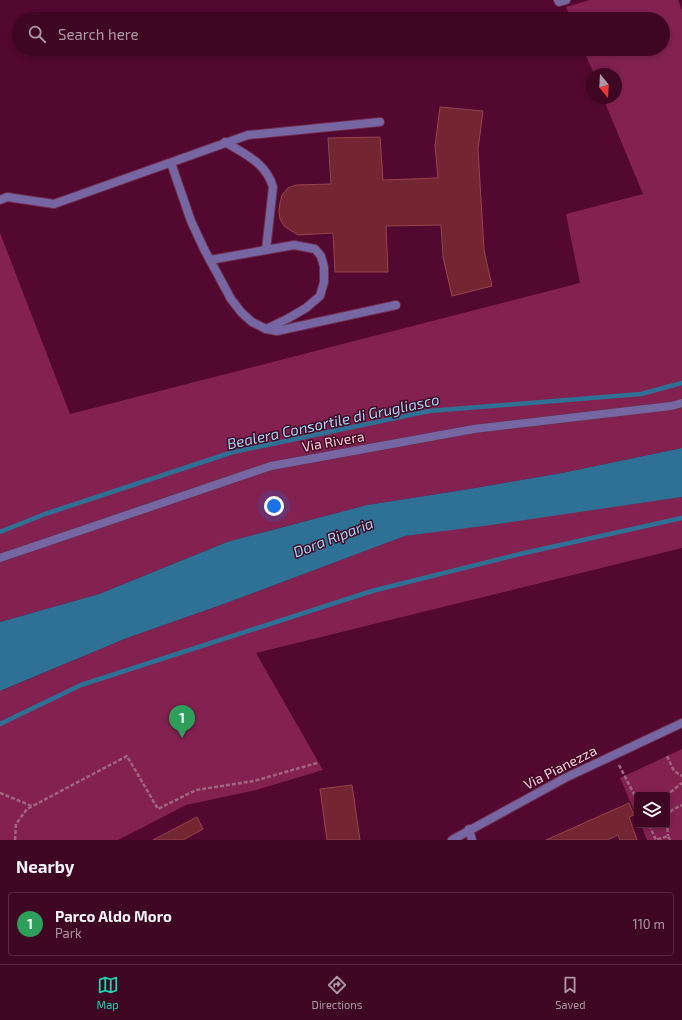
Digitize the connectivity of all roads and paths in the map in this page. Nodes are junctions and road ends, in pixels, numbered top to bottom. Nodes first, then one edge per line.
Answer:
1 (558, 0) edge
2 (566, 0) edge
3 (380, 122) dead end
4 (225, 142) junction
5 (171, 163) junction
6 (0, 200) edge
7 (266, 250) junction
8 (210, 260) junction
9 (396, 305) dead end
10 (266, 328) junction
11 (682, 403) edge
12 (0, 558) edge
13 (682, 723) edge
14 (614, 754) junction
15 (667, 756) dead end
16 (317, 763) dead end
17 (682, 776) edge
18 (682, 784) edge
19 (0, 793) edge
20 (670, 793) edge
21 (634, 794) edge
22 (682, 805) edge
23 (32, 806) junction
24 (670, 813) edge
25 (650, 828) edge
26 (667, 828) edge
27 (469, 829) junction
28 (668, 836) junction
29 (15, 840) edge
30 (452, 840) edge
31 (472, 840) edge
32 (670, 840) edge

1 - 2 street
3 - 4 street
4 - 5 street
4 - 7 street
5 - 6 street
5 - 8 street
7 - 8 street
7 - 10 street
8 - 10 street
9 - 10 street
11 - 12 street, Via Rivera
13 - 14 street, Via Pianezza
14 - 21 path
14 - 27 street, Via Pianezza
15 - 17 path
16 - 23 path
18 - 20 path
19 - 23 path
22 - 24 path
23 - 29 path
25 - 28 path
26 - 28 path
27 - 30 street, Via Pianezza
27 - 31 street
28 - 32 path

